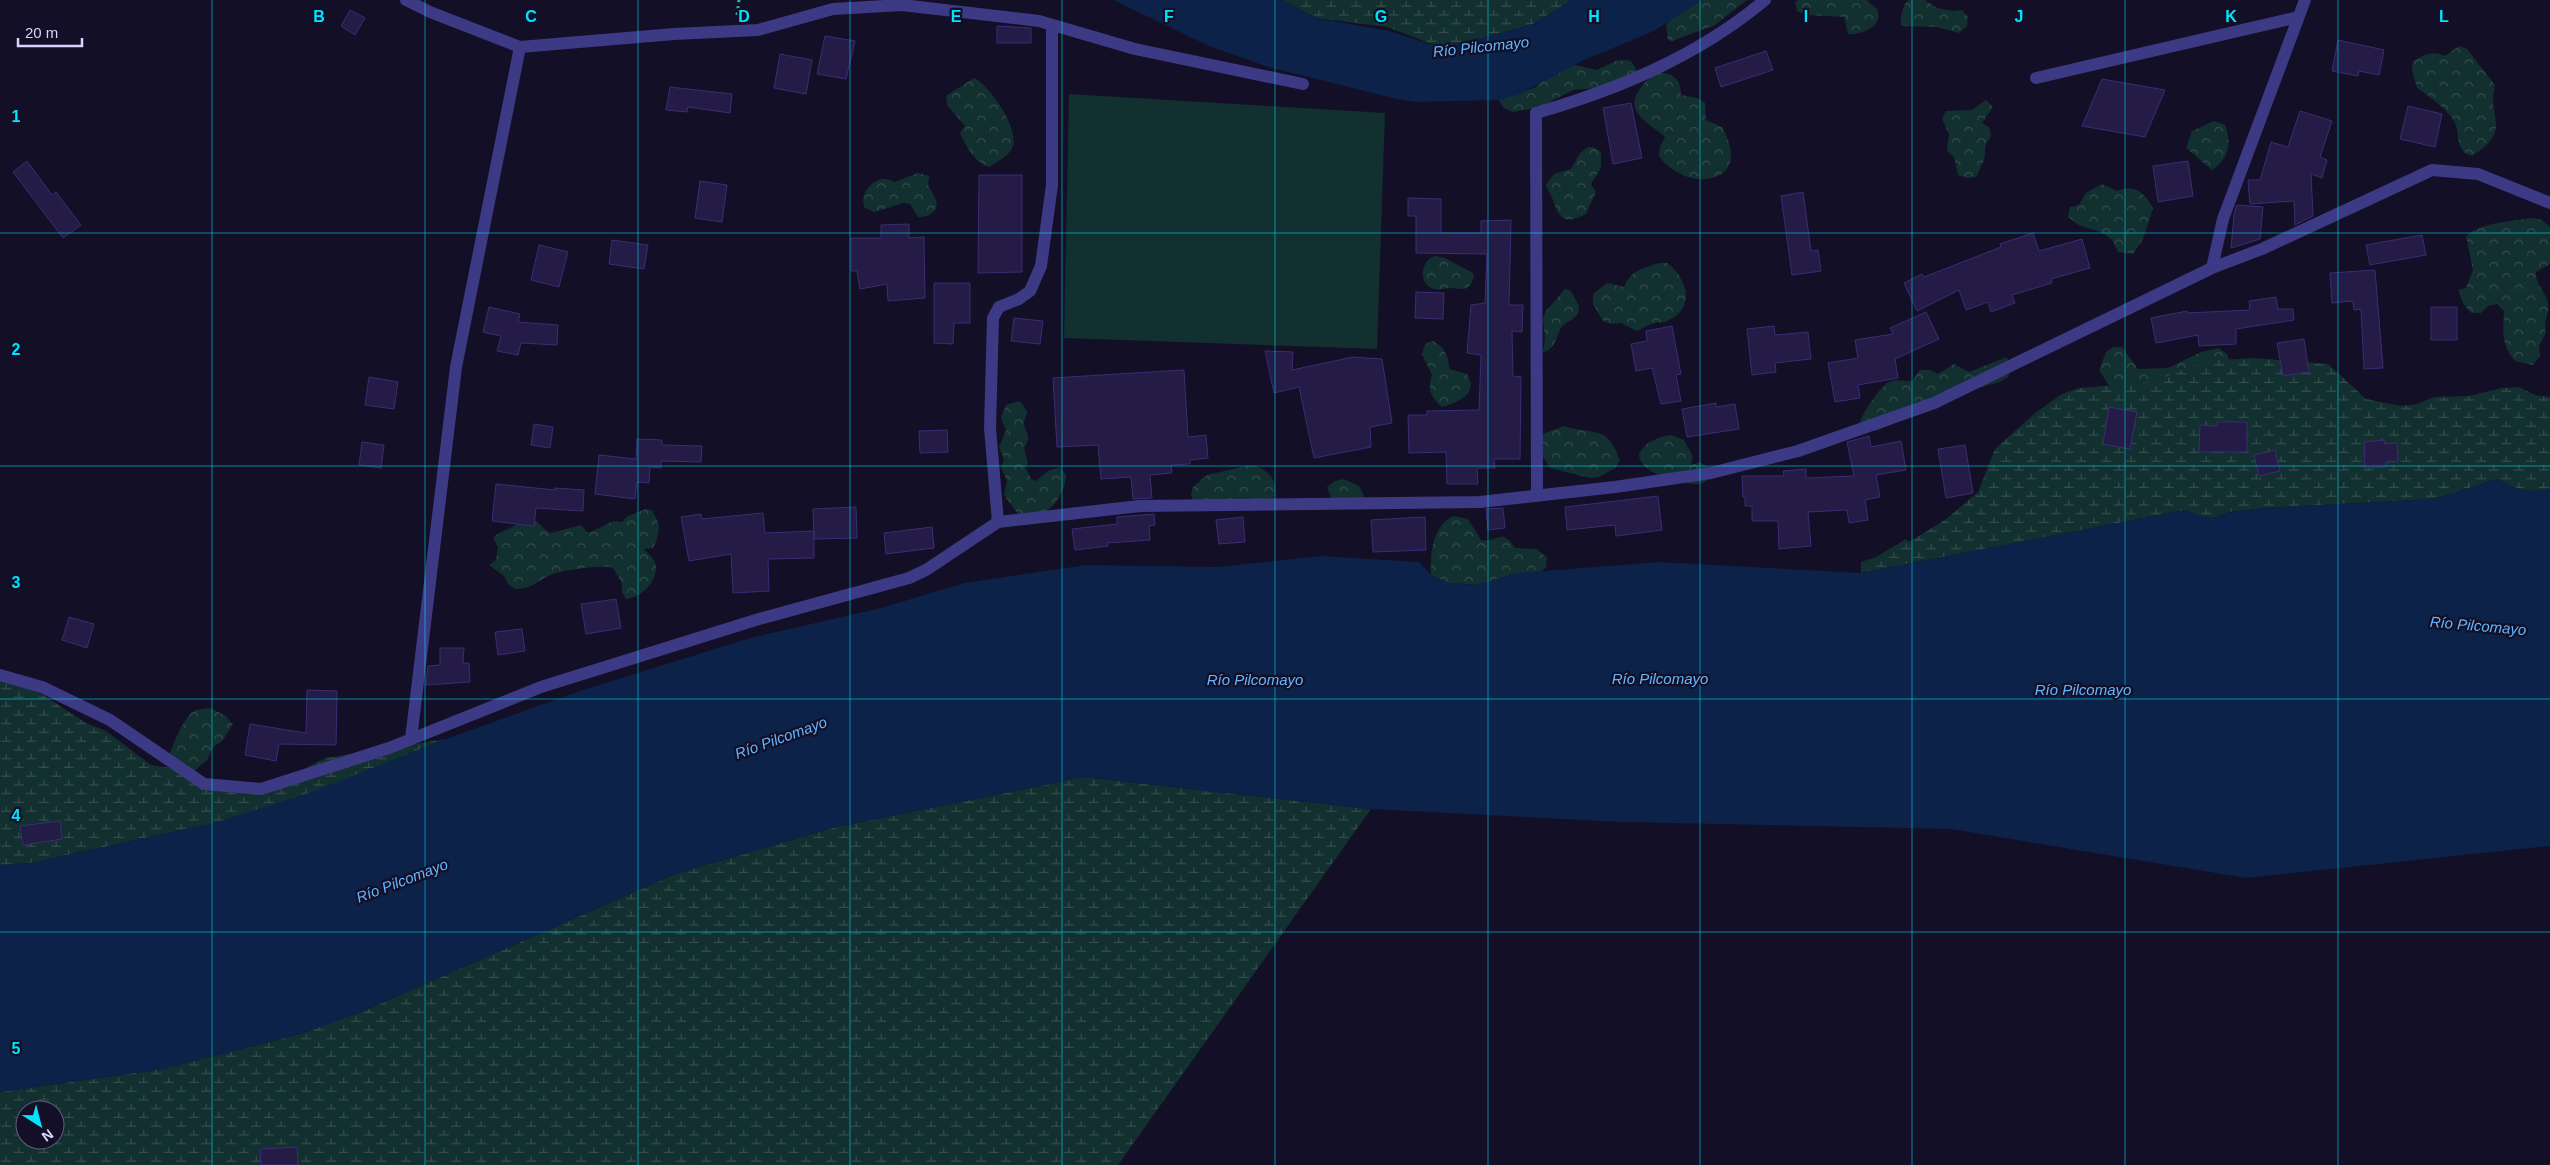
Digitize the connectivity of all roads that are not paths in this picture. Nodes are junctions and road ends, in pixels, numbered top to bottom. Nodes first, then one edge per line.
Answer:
1 (406, 0) edge
2 (1765, 0) edge
3 (2305, 0) edge
4 (2298, 17) junction
5 (1052, 25) junction
6 (520, 47) junction
7 (2036, 78) dead end
8 (1303, 84) dead end
9 (2550, 203) edge
10 (2212, 268) junction
11 (1537, 496) junction
12 (998, 522) junction
13 (0, 674) edge
14 (411, 739) junction

1 - 6 street
2 - 11 street
3 - 4 street
4 - 7 street
4 - 10 street
5 - 6 street
5 - 8 street
5 - 12 street
6 - 14 street
9 - 10 street
10 - 11 street
11 - 12 street
12 - 14 street
13 - 14 street

